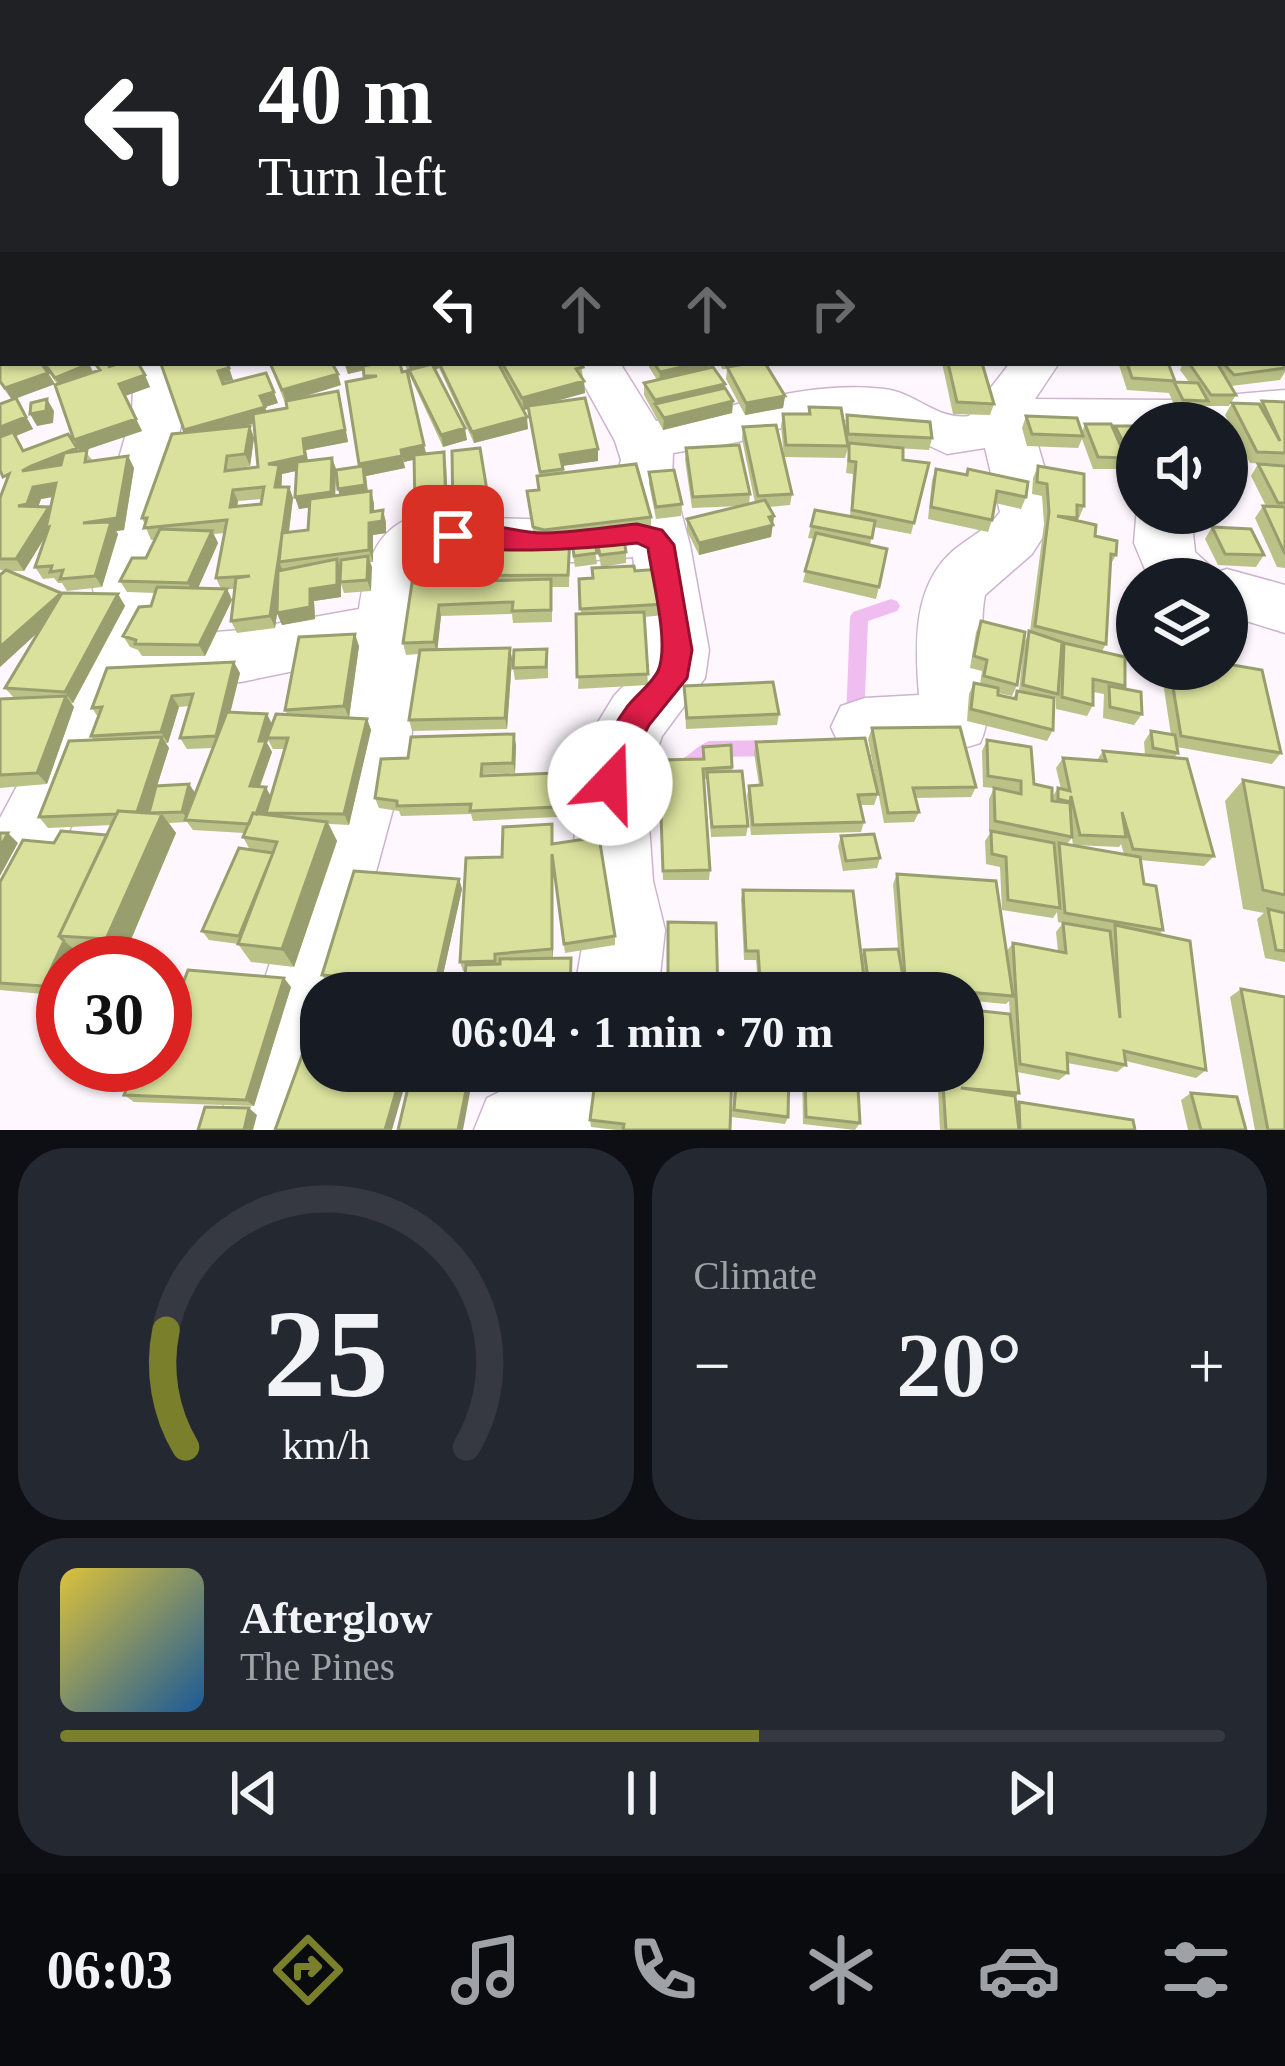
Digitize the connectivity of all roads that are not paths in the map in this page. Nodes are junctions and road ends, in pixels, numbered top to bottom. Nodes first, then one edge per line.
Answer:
1 (161, 366) edge
2 (598, 366) edge
3 (1034, 366) edge
4 (1285, 406) edge
5 (1248, 410) edge
6 (1116, 421) edge
7 (995, 423) junction
8 (642, 441) junction
9 (661, 545) junction
10 (1248, 598) edge
11 (1285, 609) edge
12 (390, 636) junction
13 (110, 664) junction
14 (865, 727) dead end
15 (0, 896) edge
16 (619, 972) edge
17 (587, 1092) edge
18 (261, 1130) edge
19 (519, 1130) edge

1 - 13 street
2 - 8 street
3 - 7 street
4 - 5 street
6 - 7 street
7 - 8 street
7 - 14 street
8 - 9 street
9 - 12 street
9 - 16 street
10 - 11 street
12 - 13 street
12 - 18 street
13 - 15 street
17 - 19 street

